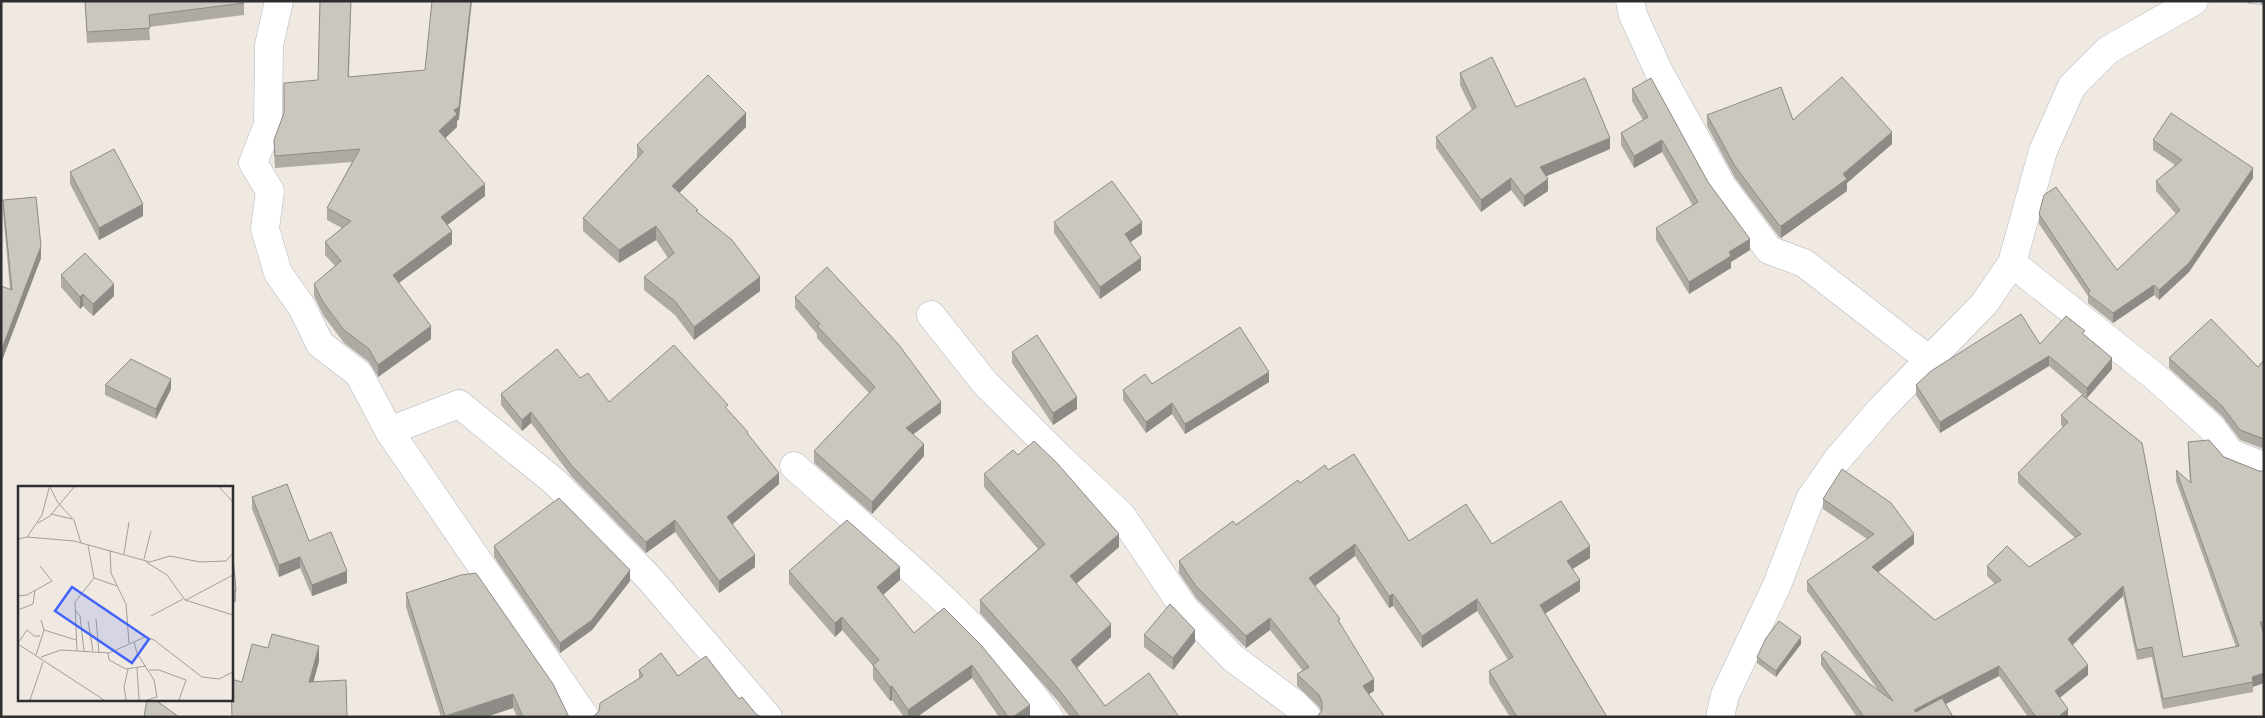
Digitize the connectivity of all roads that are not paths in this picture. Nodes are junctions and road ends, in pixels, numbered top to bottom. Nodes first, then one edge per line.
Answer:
1 (279, 1) edge
2 (1630, 1) edge
3 (2194, 1) edge
4 (2012, 263) junction
5 (931, 315) dead end
6 (1928, 359) junction
7 (389, 431) junction
8 (794, 466) dead end
9 (2264, 466) edge
10 (585, 717) edge
11 (768, 717) edge
12 (1048, 717) edge
13 (1307, 717) edge
14 (1720, 717) edge

1 - 7 street
2 - 6 street
3 - 4 street
4 - 6 street
4 - 9 street
5 - 13 street
6 - 14 street
7 - 10 street
7 - 11 street
8 - 12 street

